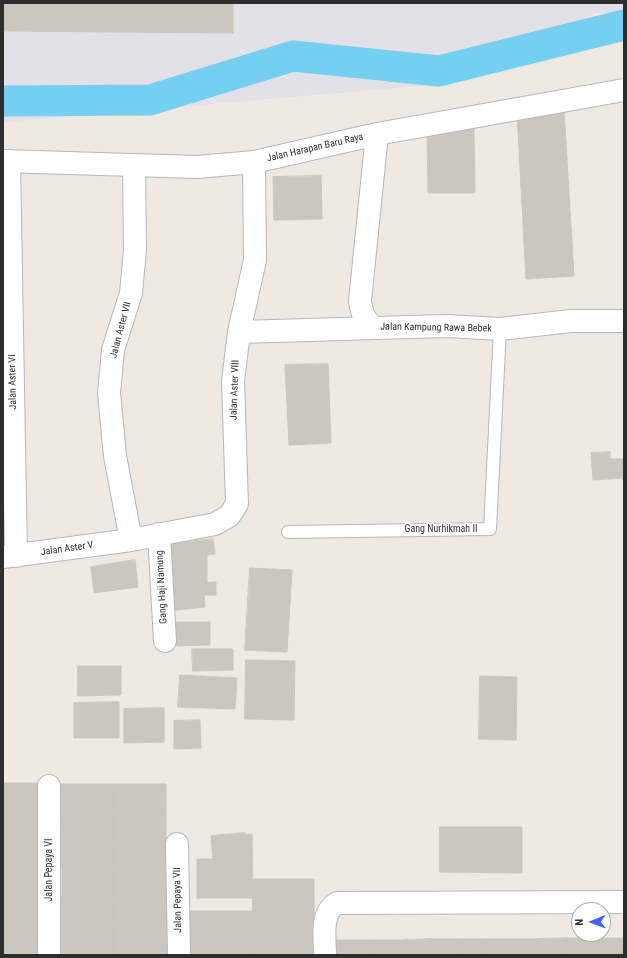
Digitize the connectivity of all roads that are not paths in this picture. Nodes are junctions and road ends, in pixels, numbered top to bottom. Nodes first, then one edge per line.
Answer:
1 (624, 90) edge
2 (377, 134) junction
3 (6, 161) edge
4 (254, 162) junction
5 (134, 165) junction
6 (624, 321) edge
7 (376, 328) junction
8 (500, 329) junction
9 (239, 332) junction
10 (288, 532) dead end
11 (158, 534) junction
12 (131, 540) junction
13 (10, 556) edge
14 (165, 641) dead end
15 (49, 786) dead end
16 (177, 844) dead end
17 (624, 902) edge
18 (49, 955) edge
19 (179, 955) edge
20 (325, 955) edge

1 - 2 street, Jalan Harapan Baru Raya
2 - 4 street, Jalan Harapan Baru Raya
2 - 7 street, Jalan Kampung Rawa Bebek
3 - 5 street, Jalan Harapan Baru Raya
3 - 13 street, Jalan Aster VI
4 - 5 street, Jalan Harapan Baru Raya
4 - 9 street, Jalan Aster VIII
5 - 12 street, Jalan Aster VII
6 - 8 street, Jalan Kampung Rawa Bebek
7 - 8 street, Jalan Kampung Rawa Bebek
7 - 9 street
8 - 10 lane, Gang Nurhikmah II
9 - 11 street, Jalan Aster VIII
11 - 12 street, Jalan Aster VIII
11 - 14 street, Gang Haji Namung
12 - 13 street, Jalan Aster V
15 - 18 street, Jalan Pepaya VI
16 - 19 street, Jalan Pepaya VII
17 - 20 street

